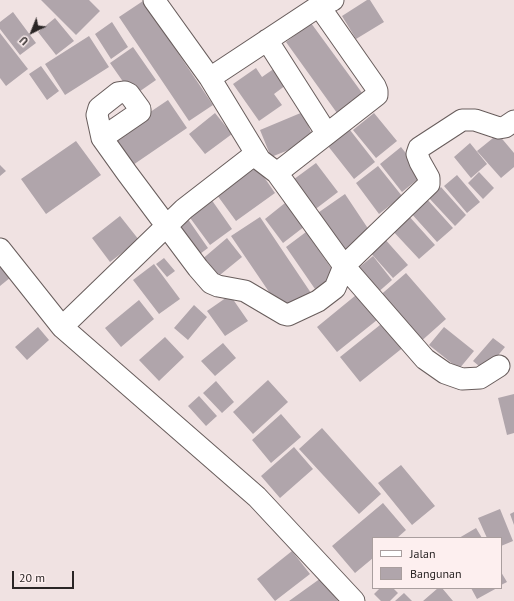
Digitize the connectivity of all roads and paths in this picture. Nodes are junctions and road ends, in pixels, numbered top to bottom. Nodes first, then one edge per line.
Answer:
1 (154, 0) edge
2 (326, 3) edge
3 (267, 40) junction
4 (210, 78) junction
5 (514, 121) edge
6 (327, 134) junction
7 (102, 138) dead end
8 (255, 154) junction
9 (277, 173) junction
10 (167, 226) junction
11 (0, 249) edge
12 (344, 266) junction
13 (62, 327) junction
14 (499, 366) dead end
15 (354, 601) edge

1 - 4 street
2 - 3 street
2 - 6 street
3 - 4 street
3 - 6 street
4 - 8 street
5 - 12 street
6 - 9 street
7 - 10 street
8 - 9 street
8 - 10 street
9 - 12 street
10 - 12 street
10 - 13 street
11 - 13 street
12 - 14 street
13 - 15 street

